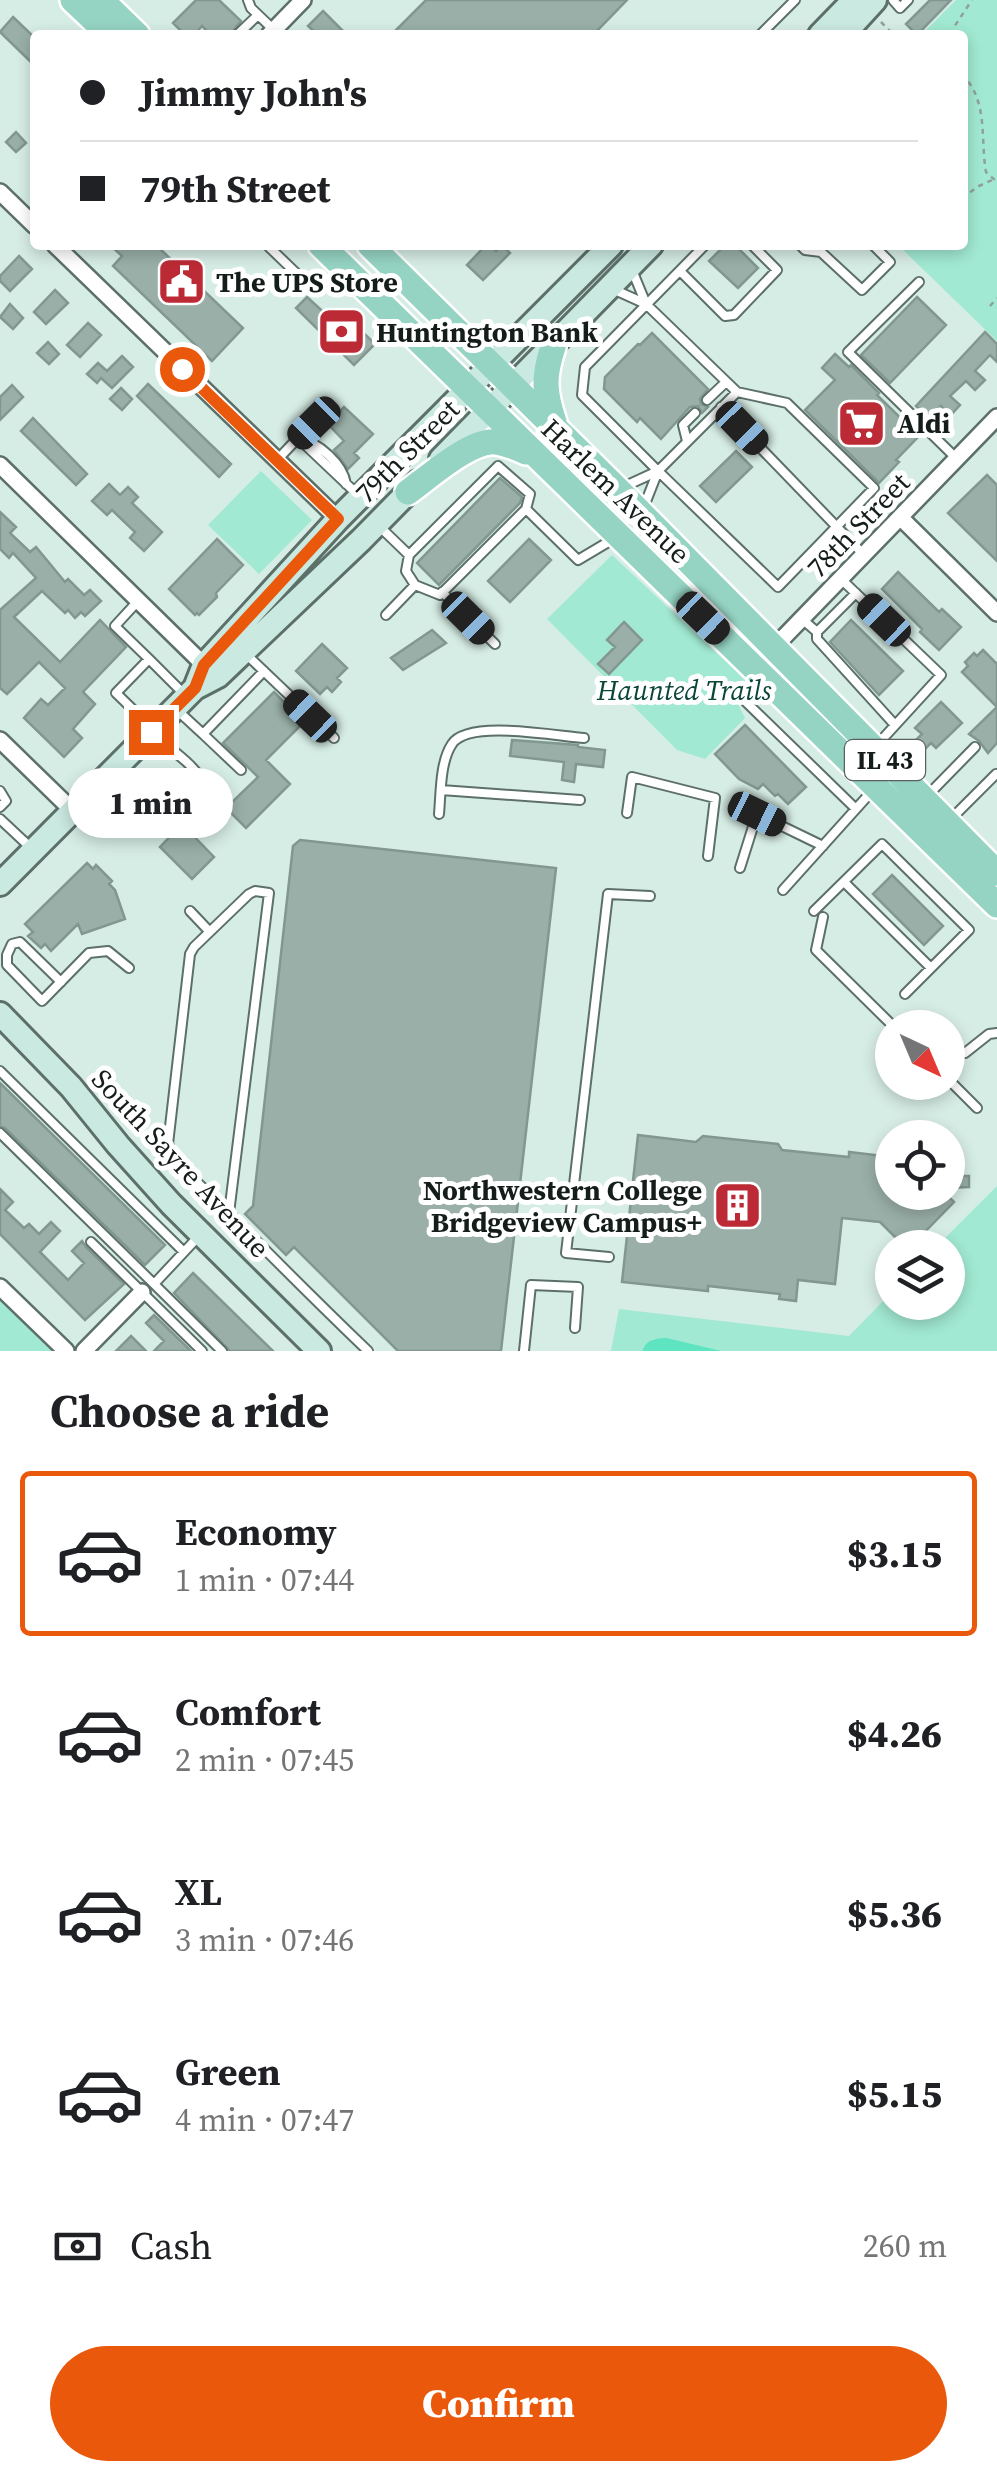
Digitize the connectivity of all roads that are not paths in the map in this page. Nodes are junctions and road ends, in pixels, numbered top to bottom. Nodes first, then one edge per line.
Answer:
1 (74, 0) edge
2 (101, 0) edge
3 (248, 0) edge
4 (303, 0) edge
5 (795, 0) edge
6 (854, 0) edge
7 (893, 0) edge
8 (908, 0) edge
9 (878, 10) edge
10 (258, 14) junction
11 (105, 30) edge
12 (132, 30) edge
13 (243, 30) edge
14 (271, 30) edge
15 (277, 30) edge
16 (765, 30) edge
17 (825, 30) edge
18 (852, 30) edge
19 (0, 192) edge
20 (30, 221) edge
21 (60, 250) edge
22 (272, 250) edge
23 (327, 250) edge
24 (375, 250) edge
25 (606, 250) edge
26 (646, 250) edge
27 (700, 250) edge
28 (757, 250) edge
29 (826, 250) edge
30 (878, 250) edge
31 (630, 267) junction
32 (680, 271) junction
33 (296, 273) dead end
34 (919, 282) dead end
35 (611, 288) junction
36 (646, 304) junction
37 (552, 347) junction
38 (492, 364) junction
39 (726, 382) junction
40 (514, 386) junction
41 (468, 388) junction
42 (736, 392) junction
43 (708, 400) dead end
44 (721, 407) junction
45 (490, 410) junction
46 (695, 412) dead end
47 (997, 417) edge
48 (314, 423) dead end
49 (555, 427) junction
50 (298, 438) junction
51 (687, 441) junction
52 (539, 458) junction
53 (957, 459) junction
54 (276, 460) junction
55 (0, 465) edge
56 (658, 471) junction
57 (353, 490) junction
58 (618, 490) junction
59 (408, 492) junction
60 (526, 510) junction
61 (451, 513) junction
62 (641, 513) junction
63 (900, 518) junction
64 (338, 519) junction
65 (458, 521) dead end
66 (377, 524) junction
67 (837, 527) junction
68 (436, 528) junction
69 (443, 536) dead end
70 (619, 536) junction
71 (420, 543) junction
72 (428, 551) dead end
73 (409, 555) junction
74 (864, 555) junction
75 (841, 579) junction
76 (415, 585) junction
77 (442, 592) junction
78 (856, 593) junction
79 (138, 601) junction
80 (997, 613) edge
81 (386, 614) dead end
82 (802, 619) junction
83 (817, 632) junction
84 (494, 644) dead end
85 (774, 647) junction
86 (244, 652) junction
87 (149, 660) junction
88 (204, 665) junction
89 (264, 671) junction
90 (761, 675) junction
91 (185, 698) junction
92 (895, 725) junction
93 (152, 731) junction
94 (203, 734) junction
95 (334, 738) dead end
96 (584, 738) dead end
97 (0, 740) edge
98 (974, 746) dead end
99 (874, 748) junction
100 (117, 766) junction
101 (241, 770) dead end
102 (996, 774) edge
103 (876, 787) junction
104 (441, 790) junction
105 (0, 791) edge
106 (924, 799) junction
107 (580, 800) dead end
108 (0, 807) edge
109 (856, 808) junction
110 (73, 811) junction
111 (627, 812) dead end
112 (439, 814) dead end
113 (0, 819) edge
114 (948, 822) junction
115 (823, 846) junction
116 (34, 850) junction
117 (708, 856) dead end
118 (740, 868) dead end
119 (997, 872) edge
120 (844, 882) junction
121 (0, 884) edge
122 (783, 890) dead end
123 (650, 896) dead end
124 (997, 905) edge
125 (190, 911) dead end
126 (210, 931) junction
127 (130, 968) dead end
128 (931, 968) junction
129 (61, 982) junction
130 (905, 994) dead end
131 (877, 1010) edge
132 (0, 1014) edge
133 (997, 1033) edge
134 (965, 1052) dead end
135 (0, 1071) edge
136 (965, 1096) edge
137 (977, 1108) dead end
138 (0, 1133) edge
139 (229, 1213) junction
140 (202, 1234) junction
141 (91, 1242) dead end
142 (184, 1252) junction
143 (609, 1257) dead end
144 (0, 1287) edge
145 (148, 1288) junction
146 (574, 1328) dead end
147 (66, 1351) edge
148 (84, 1351) edge
149 (202, 1351) edge
150 (222, 1351) edge
151 (320, 1351) edge
152 (368, 1351) edge
153 (524, 1351) edge

1 - 11 main road
2 - 12 main road
3 - 10 lane
4 - 15 street
5 - 16 lane
6 - 17 main road
7 - 8 lane
9 - 18 main road
10 - 13 lane
10 - 14 lane
19 - 20 street
21 - 54 street
22 - 33 lane
23 - 41 main road, Harlem Avenue / IL 43
24 - 38 main road, Harlem Avenue / IL 43
25 - 38 main road, 79th Street
26 - 31 main road, 79th Street
27 - 32 lane
28 - 32 lane
29 - 30 lane
31 - 35 main road, 79th Street
31 - 36 lane
32 - 36 lane
34 - 53 lane
35 - 36 lane
35 - 37 main road, 79th Street
36 - 39 lane
36 - 56 lane
37 - 40 main road, 79th Street
37 - 49 main road
38 - 40 main road, Harlem Avenue / IL 43
38 - 41 main road, 79th Street
39 - 42 lane
39 - 43 lane
40 - 45 main road, 79th Street
40 - 49 main road, Harlem Avenue / IL 43
41 - 45 main road, Harlem Avenue / IL 43
41 - 57 main road, 79th Street
42 - 44 lane
42 - 67 lane
44 - 51 lane
44 - 67 lane
45 - 52 main road, Harlem Avenue / IL 43
45 - 59 main road, 79th Street
46 - 51 lane
47 - 53 street, 78th Street
48 - 50 lane
49 - 58 main road, Harlem Avenue / IL 43
50 - 54 lane
50 - 57 lane
51 - 56 lane
52 - 59 main road
52 - 70 main road, Harlem Avenue / IL 43
53 - 63 street, 78th Street
54 - 64 street
55 - 79 street
56 - 58 lane
56 - 62 lane
56 - 67 lane
57 - 64 main road, 79th Street
58 - 62 main road, Harlem Avenue / IL 43
59 - 66 main road, 79th Street
60 - 61 lane
60 - 70 lane
60 - 77 lane
61 - 65 lane
61 - 68 lane
62 - 85 main road, Harlem Avenue / IL 43
63 - 74 street, 78th Street
63 - 80 street
64 - 88 main road, 79th Street
66 - 73 lane
66 - 86 main road, 79th Street
67 - 74 lane
68 - 69 lane
68 - 71 lane
70 - 90 main road, Harlem Avenue / IL 43
71 - 72 lane
71 - 73 lane
73 - 76 lane
74 - 75 street, 78th Street
75 - 78 lane
75 - 82 street, 78th Street
76 - 77 lane
76 - 81 lane
77 - 84 lane
78 - 83 lane
78 - 92 lane
79 - 87 lane
79 - 88 street
82 - 83 lane
82 - 85 street, 78th Street
83 - 92 lane
85 - 90 street, 78th Street
85 - 99 main road, Harlem Avenue / IL 43
86 - 89 lane
86 - 91 main road, 79th Street
87 - 91 lane
87 - 93 lane
88 - 91 main road, 79th Street
89 - 94 lane
89 - 95 lane
90 - 103 main road, Harlem Avenue / IL 43
90 - 109 lane
91 - 93 main road, 79th Street
91 - 94 lane
92 - 99 lane
93 - 100 main road, 79th Street
93 - 100 lane
94 - 101 lane
96 - 104 lane
97 - 110 street
98 - 106 lane
99 - 106 main road, Harlem Avenue / IL 43
100 - 110 main road, 79th Street
102 - 114 lane
103 - 109 lane
103 - 124 main road, Harlem Avenue / IL 43
104 - 107 lane
104 - 112 lane
105 - 108 lane
106 - 114 main road, Harlem Avenue / IL 43
109 - 115 lane
110 - 116 main road, 79th Street
111 - 117 lane
113 - 116 lane
114 - 119 main road, Harlem Avenue / IL 43
115 - 118 lane
115 - 122 lane
116 - 121 main road, 79th Street
120 - 128 lane
120 - 128 lane
120 - 131 lane
123 - 143 lane
125 - 126 lane
126 - 139 lane
126 - 139 lane
127 - 129 lane
128 - 130 lane
129 - 129 lane
132 - 140 main road, South Sayre Avenue
133 - 134 lane
135 - 142 lane
136 - 137 lane
138 - 145 lane
139 - 152 lane
140 - 142 lane
140 - 151 main road, South Sayre Avenue
141 - 145 lane
142 - 145 lane
144 - 147 street
145 - 148 street
145 - 149 lane
145 - 150 lane
146 - 153 lane

